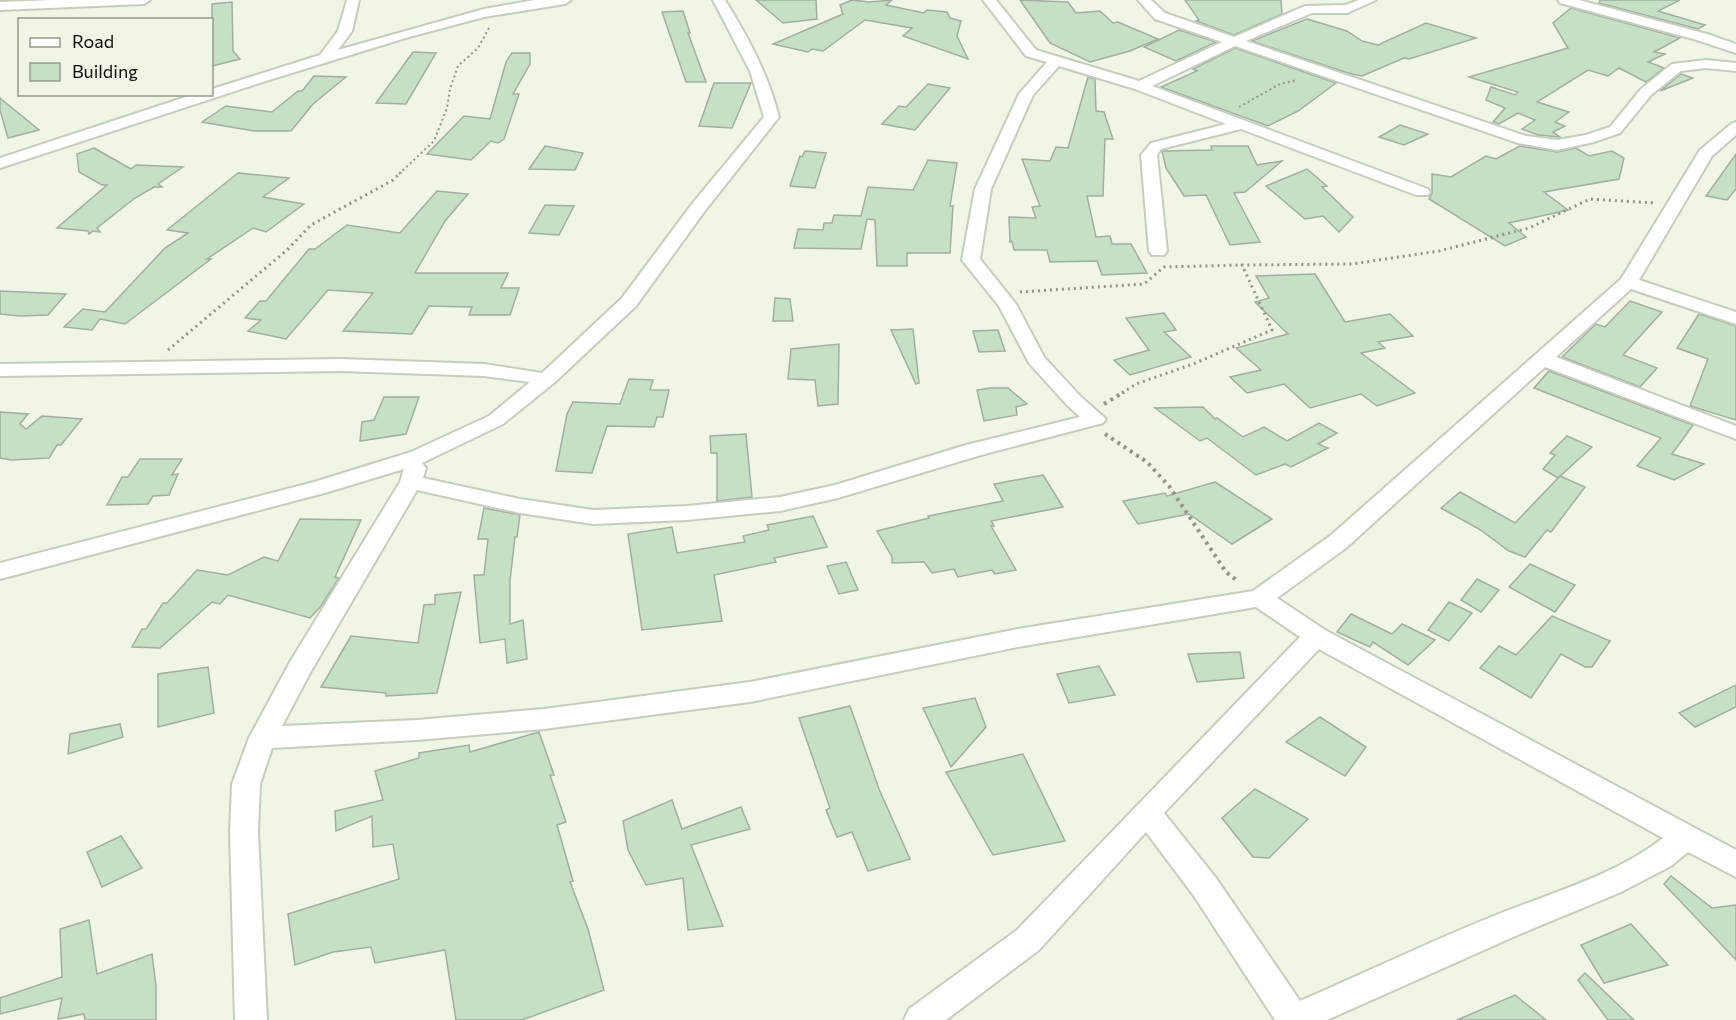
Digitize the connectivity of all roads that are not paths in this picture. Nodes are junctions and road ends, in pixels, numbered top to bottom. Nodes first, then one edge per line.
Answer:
1 (144, 0) edge
2 (353, 0) edge
3 (565, 0) edge
4 (719, 0) edge
5 (989, 0) edge
6 (1144, 0) edge
7 (1370, 0) edge
8 (1564, 0) edge
9 (1585, 2) edge
10 (0, 6) edge
11 (499, 6) edge
12 (1235, 40) junction
13 (1736, 49) edge
14 (326, 57) junction
15 (1056, 61) junction
16 (1736, 67) edge
17 (1140, 86) junction
18 (213, 94) edge
19 (206, 96) edge
20 (1233, 123) junction
21 (1736, 127) edge
22 (0, 163) edge
23 (1422, 192) dead end
24 (1158, 251) dead end
25 (1628, 282) junction
26 (1736, 318) edge
27 (1542, 359) junction
28 (0, 370) edge
29 (545, 380) junction
30 (1736, 433) edge
31 (415, 469) junction
32 (0, 571) edge
33 (1260, 598) junction
34 (1316, 636) junction
35 (262, 738) junction
36 (1147, 812) junction
37 (1686, 837) junction
38 (1736, 864) edge
39 (251, 1020) edge
40 (920, 1020) edge
41 (1293, 1020) edge

1 - 10 street
2 - 14 street
3 - 11 street
4 - 29 street
5 - 15 street
6 - 12 street
7 - 12 street
8 - 9 street
9 - 13 street
11 - 14 street
12 - 16 street
12 - 17 street
14 - 18 street
15 - 17 street
15 - 31 street
17 - 20 street
19 - 22 street
20 - 23 street
20 - 24 street
21 - 25 street
25 - 26 street
25 - 27 street
27 - 30 street
27 - 33 street
28 - 29 street
29 - 31 street
31 - 32 street
31 - 35 street
33 - 34 street
33 - 35 street
34 - 36 street
34 - 37 street
35 - 39 street
36 - 40 street
36 - 41 street
37 - 38 street
37 - 41 street

